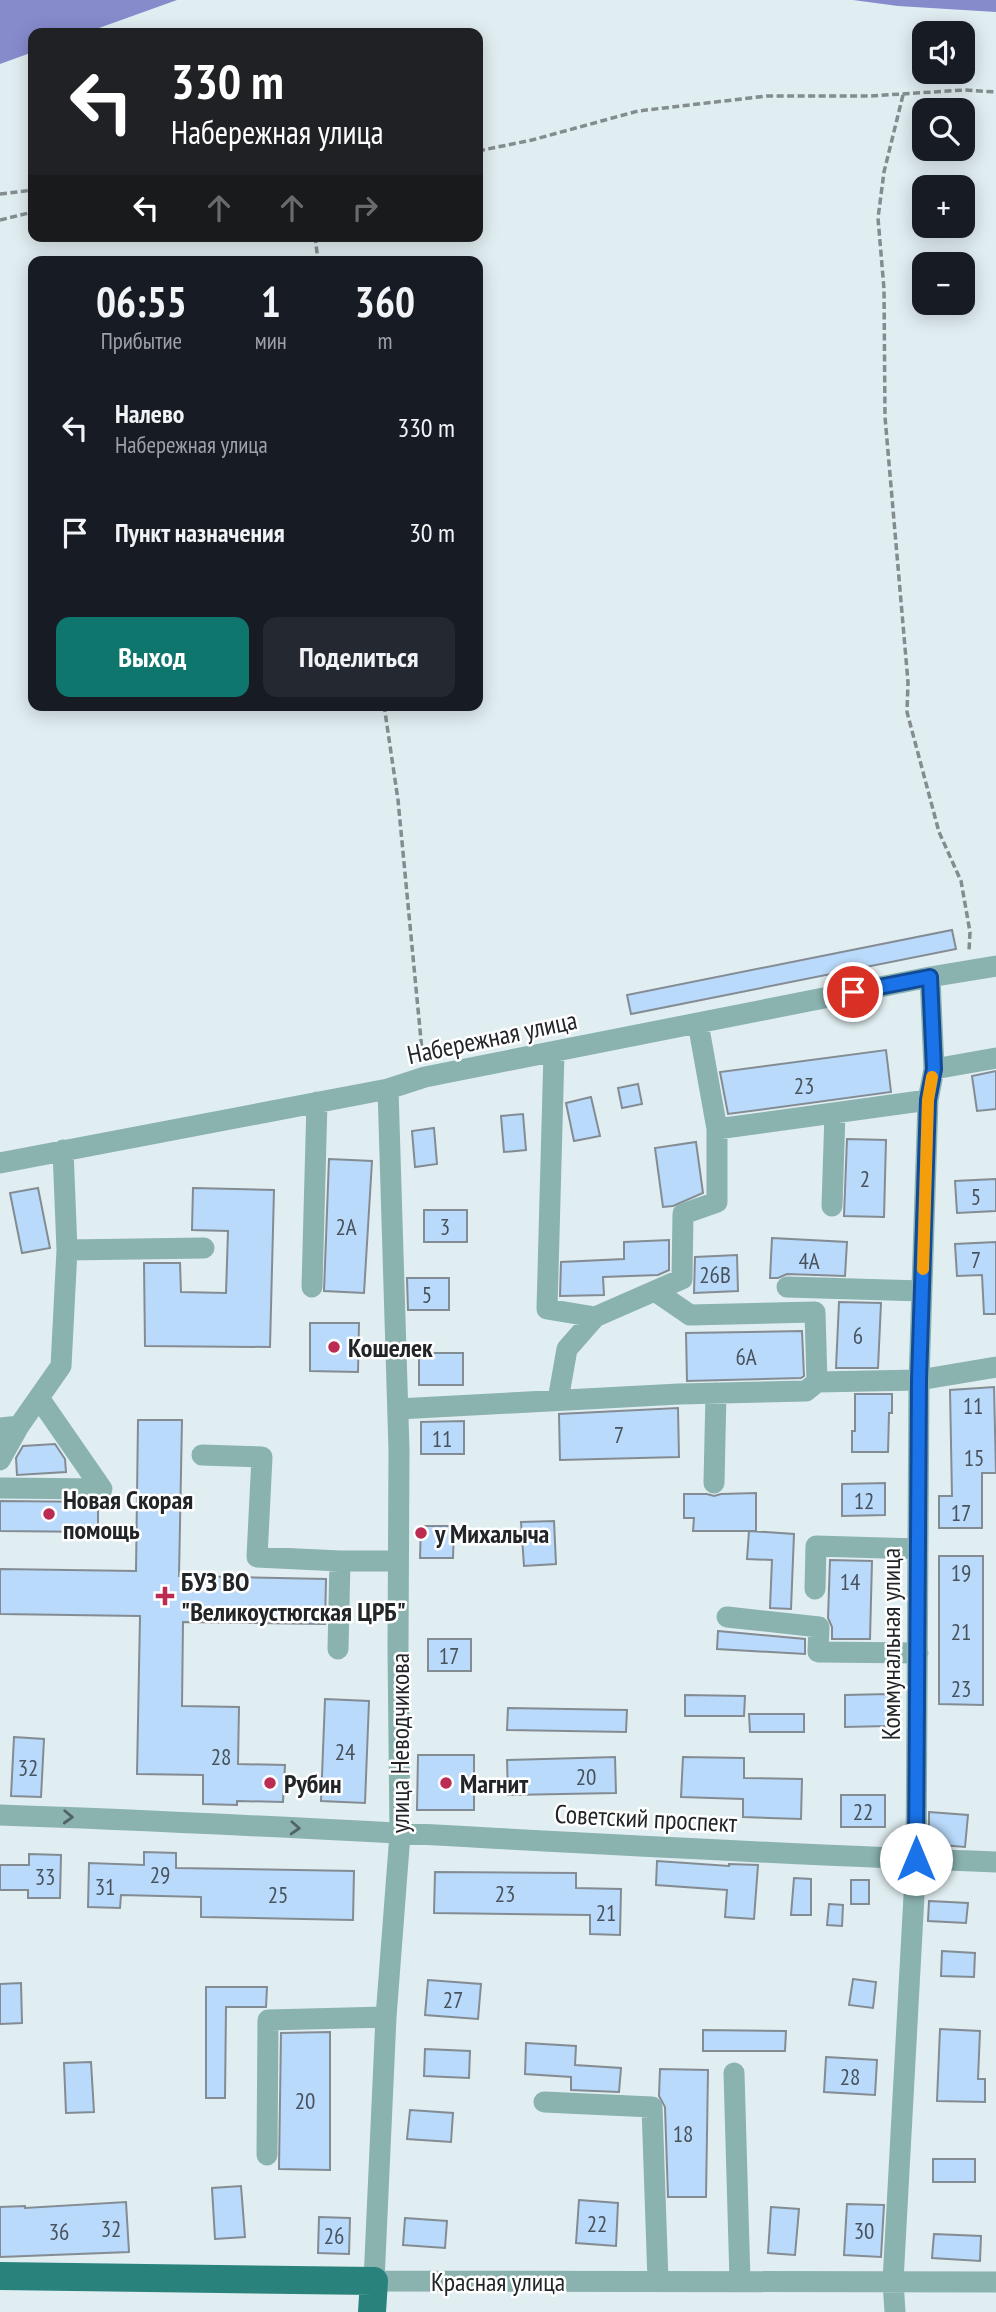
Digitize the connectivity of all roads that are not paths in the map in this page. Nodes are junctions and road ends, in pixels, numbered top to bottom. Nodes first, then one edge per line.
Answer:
1 (996, 966) edge
2 (930, 977) junction
3 (698, 1023) junction
4 (554, 1052) junction
5 (996, 1058) edge
6 (934, 1069) junction
7 (388, 1089) junction
8 (928, 1100) junction
9 (317, 1102) junction
10 (835, 1113) junction
11 (717, 1129) junction
12 (63, 1150) junction
13 (0, 1163) edge
14 (832, 1206) dead end
15 (204, 1248) dead end
16 (66, 1250) junction
17 (312, 1287) dead end
18 (787, 1287) dead end
19 (655, 1291) junction
20 (922, 1291) junction
21 (595, 1317) junction
22 (996, 1367) edge
23 (919, 1380) junction
24 (817, 1382) junction
25 (716, 1393) junction
26 (38, 1398) junction
27 (558, 1400) junction
28 (398, 1409) junction
29 (10, 1427) edge
30 (202, 1455) dead end
31 (0, 1460) edge
32 (714, 1483) dead end
33 (0, 1488) edge
34 (918, 1549) junction
35 (340, 1560) junction
36 (398, 1561) junction
37 (815, 1589) dead end
38 (726, 1617) dead end
39 (338, 1649) dead end
40 (918, 1653) junction
41 (0, 1815) edge
42 (400, 1834) junction
43 (916, 1859) junction
44 (996, 1862) edge
45 (386, 2017) junction
46 (734, 2073) dead end
47 (544, 2102) dead end
48 (267, 2155) dead end
49 (0, 2276) edge
50 (374, 2281) junction
51 (658, 2281) junction
52 (740, 2281) junction
53 (893, 2281) junction
54 (996, 2282) edge
55 (372, 2312) edge
56 (895, 2312) edge

1 - 2 street, Набережная улица
2 - 3 street, Набережная улица
2 - 6 street, Коммунальная улица
3 - 4 street, Набережная улица
3 - 11 street
4 - 7 street, Набережная улица
4 - 21 street
5 - 6 street
6 - 8 street, Коммунальная улица
7 - 9 street, Набережная улица
7 - 28 street, улица Неводчикова
8 - 10 street
8 - 20 street, Коммунальная улица
9 - 12 street, Набережная улица
9 - 17 street
10 - 11 street
10 - 14 street
11 - 19 street
12 - 13 street, Набережная улица
12 - 16 street
15 - 16 street
16 - 26 street
18 - 20 street
19 - 21 street
19 - 24 street
20 - 23 street, Коммунальная улица
21 - 27 street
22 - 23 street
23 - 24 street
23 - 34 street, Коммунальная улица
24 - 25 street
25 - 27 street
25 - 32 street
26 - 29 street
26 - 33 street
27 - 28 street
28 - 36 street, улица Неводчикова
29 - 31 street
30 - 35 street
34 - 37 street
34 - 40 street, Коммунальная улица
35 - 36 street
35 - 39 street
36 - 42 street, улица Неводчикова
38 - 40 street
40 - 43 street, Коммунальная улица
41 -> 42 street, Советский проспект
42 - 43 street, Советский проспект
42 - 45 street, улица Неводчикова
43 - 44 street, Советский проспект
43 - 53 street, Коммунальная улица
45 - 48 street
45 - 50 street, улица Неводчикова
46 - 52 street
47 - 51 street
49 - 50 main road, Красная улица
50 - 51 street, Красная улица
50 - 55 main road, улица Неводчикова
51 - 52 street, Красная улица
52 - 53 street, Красная улица
53 - 54 street, Красная улица
53 - 56 street, Коммунальная улица

